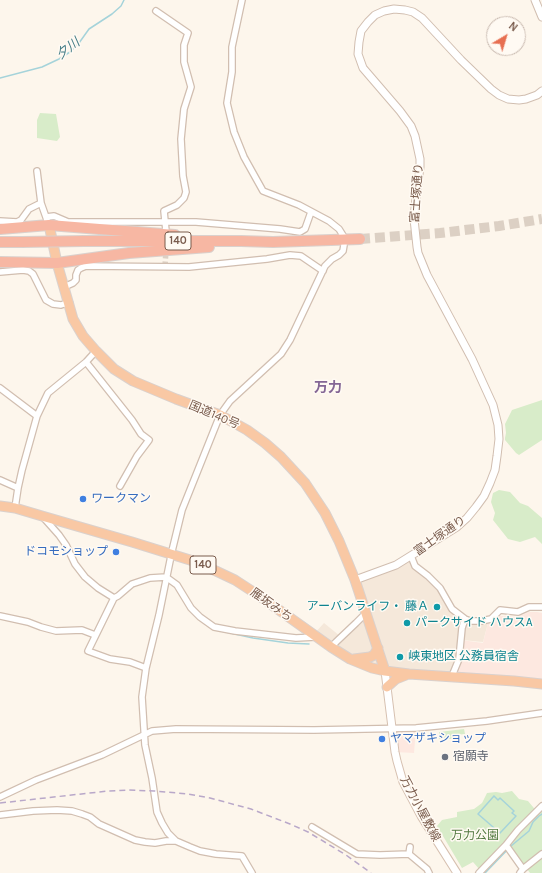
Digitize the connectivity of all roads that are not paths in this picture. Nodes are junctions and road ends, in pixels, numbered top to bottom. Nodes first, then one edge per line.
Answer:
1 (242, 0) edge
2 (535, 0) edge
3 (156, 11) dead end
4 (542, 17) edge
5 (542, 91) edge
6 (37, 171) dead end
7 (42, 203) junction
8 (311, 212) junction
9 (0, 221) edge
10 (48, 221) junction
11 (166, 221) junction
12 (0, 230) edge
13 (166, 231) dead end
14 (344, 237) dead end
15 (360, 239) tunnel mouth
16 (241, 241) junction
17 (0, 242) edge
18 (273, 242) junction
19 (344, 245) dead end
20 (0, 262) edge
21 (57, 263) junction
22 (323, 271) junction
23 (0, 272) edge
24 (64, 287) junction
25 (70, 304) junction
26 (96, 351) junction
27 (86, 362) junction
28 (0, 388) edge
29 (220, 415) junction
30 (36, 416) junction
31 (0, 480) edge
32 (120, 486) dead end
33 (18, 488) junction
34 (0, 506) edge
35 (15, 508) junction
36 (42, 516) junction
37 (172, 554) junction
38 (411, 556) junction
39 (166, 577) junction
40 (355, 580) junction
41 (114, 598) junction
42 (542, 607) edge
43 (366, 613) junction
44 (0, 616) edge
45 (465, 619) junction
46 (95, 635) junction
47 (316, 637) junction
48 (331, 648) junction
49 (378, 648) junction
50 (350, 659) junction
51 (146, 668) junction
52 (385, 671) junction
53 (409, 674) junction
54 (452, 676) junction
55 (542, 684) edge
56 (387, 687) junction
57 (542, 713) edge
58 (392, 729) junction
59 (144, 735) junction
60 (0, 797) edge
61 (542, 806) edge
62 (0, 815) edge
63 (312, 827) dead end
64 (176, 841) junction
65 (410, 847) dead end
66 (507, 848) junction
67 (409, 854) junction
68 (542, 854) edge
69 (521, 871) edge
70 (252, 873) edge
71 (429, 873) edge
72 (457, 873) edge
73 (479, 873) edge

1 - 8 street
2 - 4 street
3 - 11 street
5 - 38 street, 富士塚通り
6 - 7 street
7 - 9 street
7 - 10 street
8 - 11 street
8 - 14 street
10 - 11 street
10 - 12 highway
10 - 16 highway
10 - 21 highway, 国道140号
11 - 13 street
15 - 18 highway, 140
16 - 17 highway, 140, bridge
16 - 18 highway, 140
18 - 21 highway
19 - 22 street
20 - 21 highway
21 - 24 highway, 国道140号
22 - 24 street
22 - 29 street
23 - 25 street
24 - 25 highway, 国道140号
25 - 26 highway, 国道140号
26 - 27 street
26 - 29 highway, 国道140号
27 - 30 street
27 - 32 street
28 - 30 street
29 - 37 street
29 - 40 highway, 国道140号
30 - 33 street
31 - 33 street
33 - 35 street
34 - 35 highway, 雁坂みち / 140
35 - 36 highway, 雁坂みち / 140
36 - 37 highway, 雁坂みち / 140
36 - 41 street
37 - 39 street
37 - 47 highway, 雁坂みち / 140
38 - 40 street, 富士塚通り
38 - 45 street
39 - 41 street
39 - 47 street
39 - 51 street
40 - 43 highway, 国道140号
41 - 46 street
42 - 45 street
43 - 48 street
43 - 49 highway, 国道140号
44 - 46 street
45 - 54 street
46 - 51 street
47 - 48 highway, 雁坂みち / 140
48 - 50 highway, 雁坂みち / 140
49 - 50 highway
49 - 52 highway, 国道140号
50 - 52 highway, 雁坂みち / 140
51 - 59 street
52 - 53 highway, 雁坂みち / 140
52 - 56 street, 万力小屋敷線
53 - 54 highway, 雁坂みち / 140
53 - 56 highway
54 - 55 highway, 雁坂みち / 140
56 - 58 street, 万力小屋敷線
57 - 58 street
58 - 59 street
58 - 72 street, 万力小屋敷線
59 - 60 street
59 - 64 street
61 - 66 street
62 - 64 street
63 - 67 street
64 - 70 street
65 - 67 street
66 - 69 street
66 - 73 street
67 - 71 street
68 - 69 street

